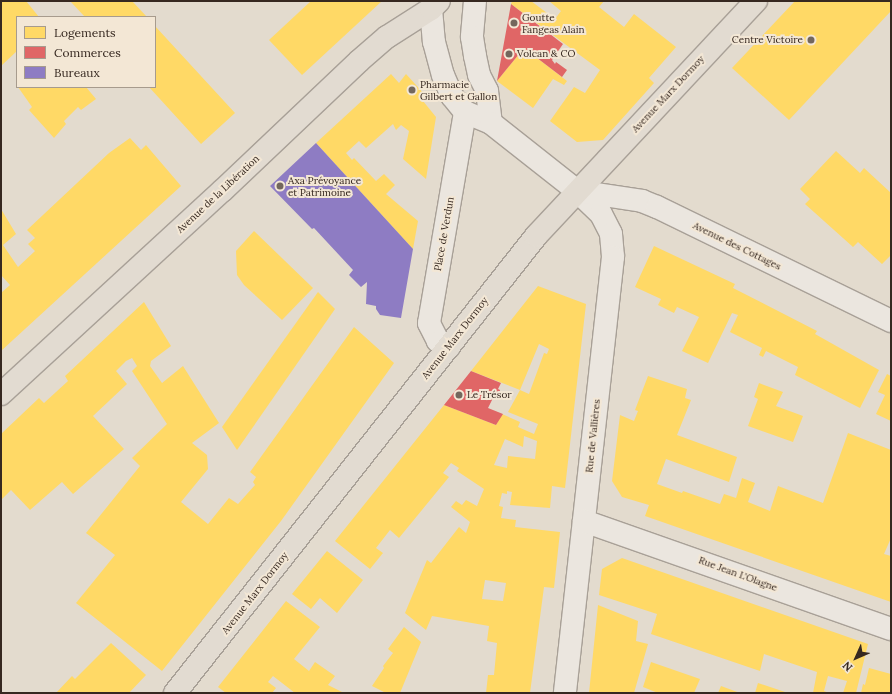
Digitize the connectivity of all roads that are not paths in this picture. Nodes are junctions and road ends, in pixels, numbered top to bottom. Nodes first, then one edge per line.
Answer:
1 (475, 1) edge
2 (756, 1) edge
3 (435, 5) edge
4 (464, 112) junction
5 (491, 123) junction
6 (577, 191) junction
7 (891, 321) edge
8 (449, 347) junction
9 (1, 394) edge
10 (584, 521) junction
11 (891, 629) edge
12 (175, 693) edge
13 (565, 693) edge

1 - 5 street
2 - 6 main road, Avenue Marx Dormoy
3 - 4 street
3 - 9 main road, Avenue de la Libération
4 - 5 street
4 - 8 street, Place de Verdun
5 - 6 street
6 - 7 street, Avenue des Cottages
6 - 8 main road, Avenue Marx Dormoy
6 - 10 street, Rue de Vallières
8 - 12 main road, Avenue Marx Dormoy
10 - 11 street, Rue Jean L'Olagne
10 - 13 street, Rue de Vallières

